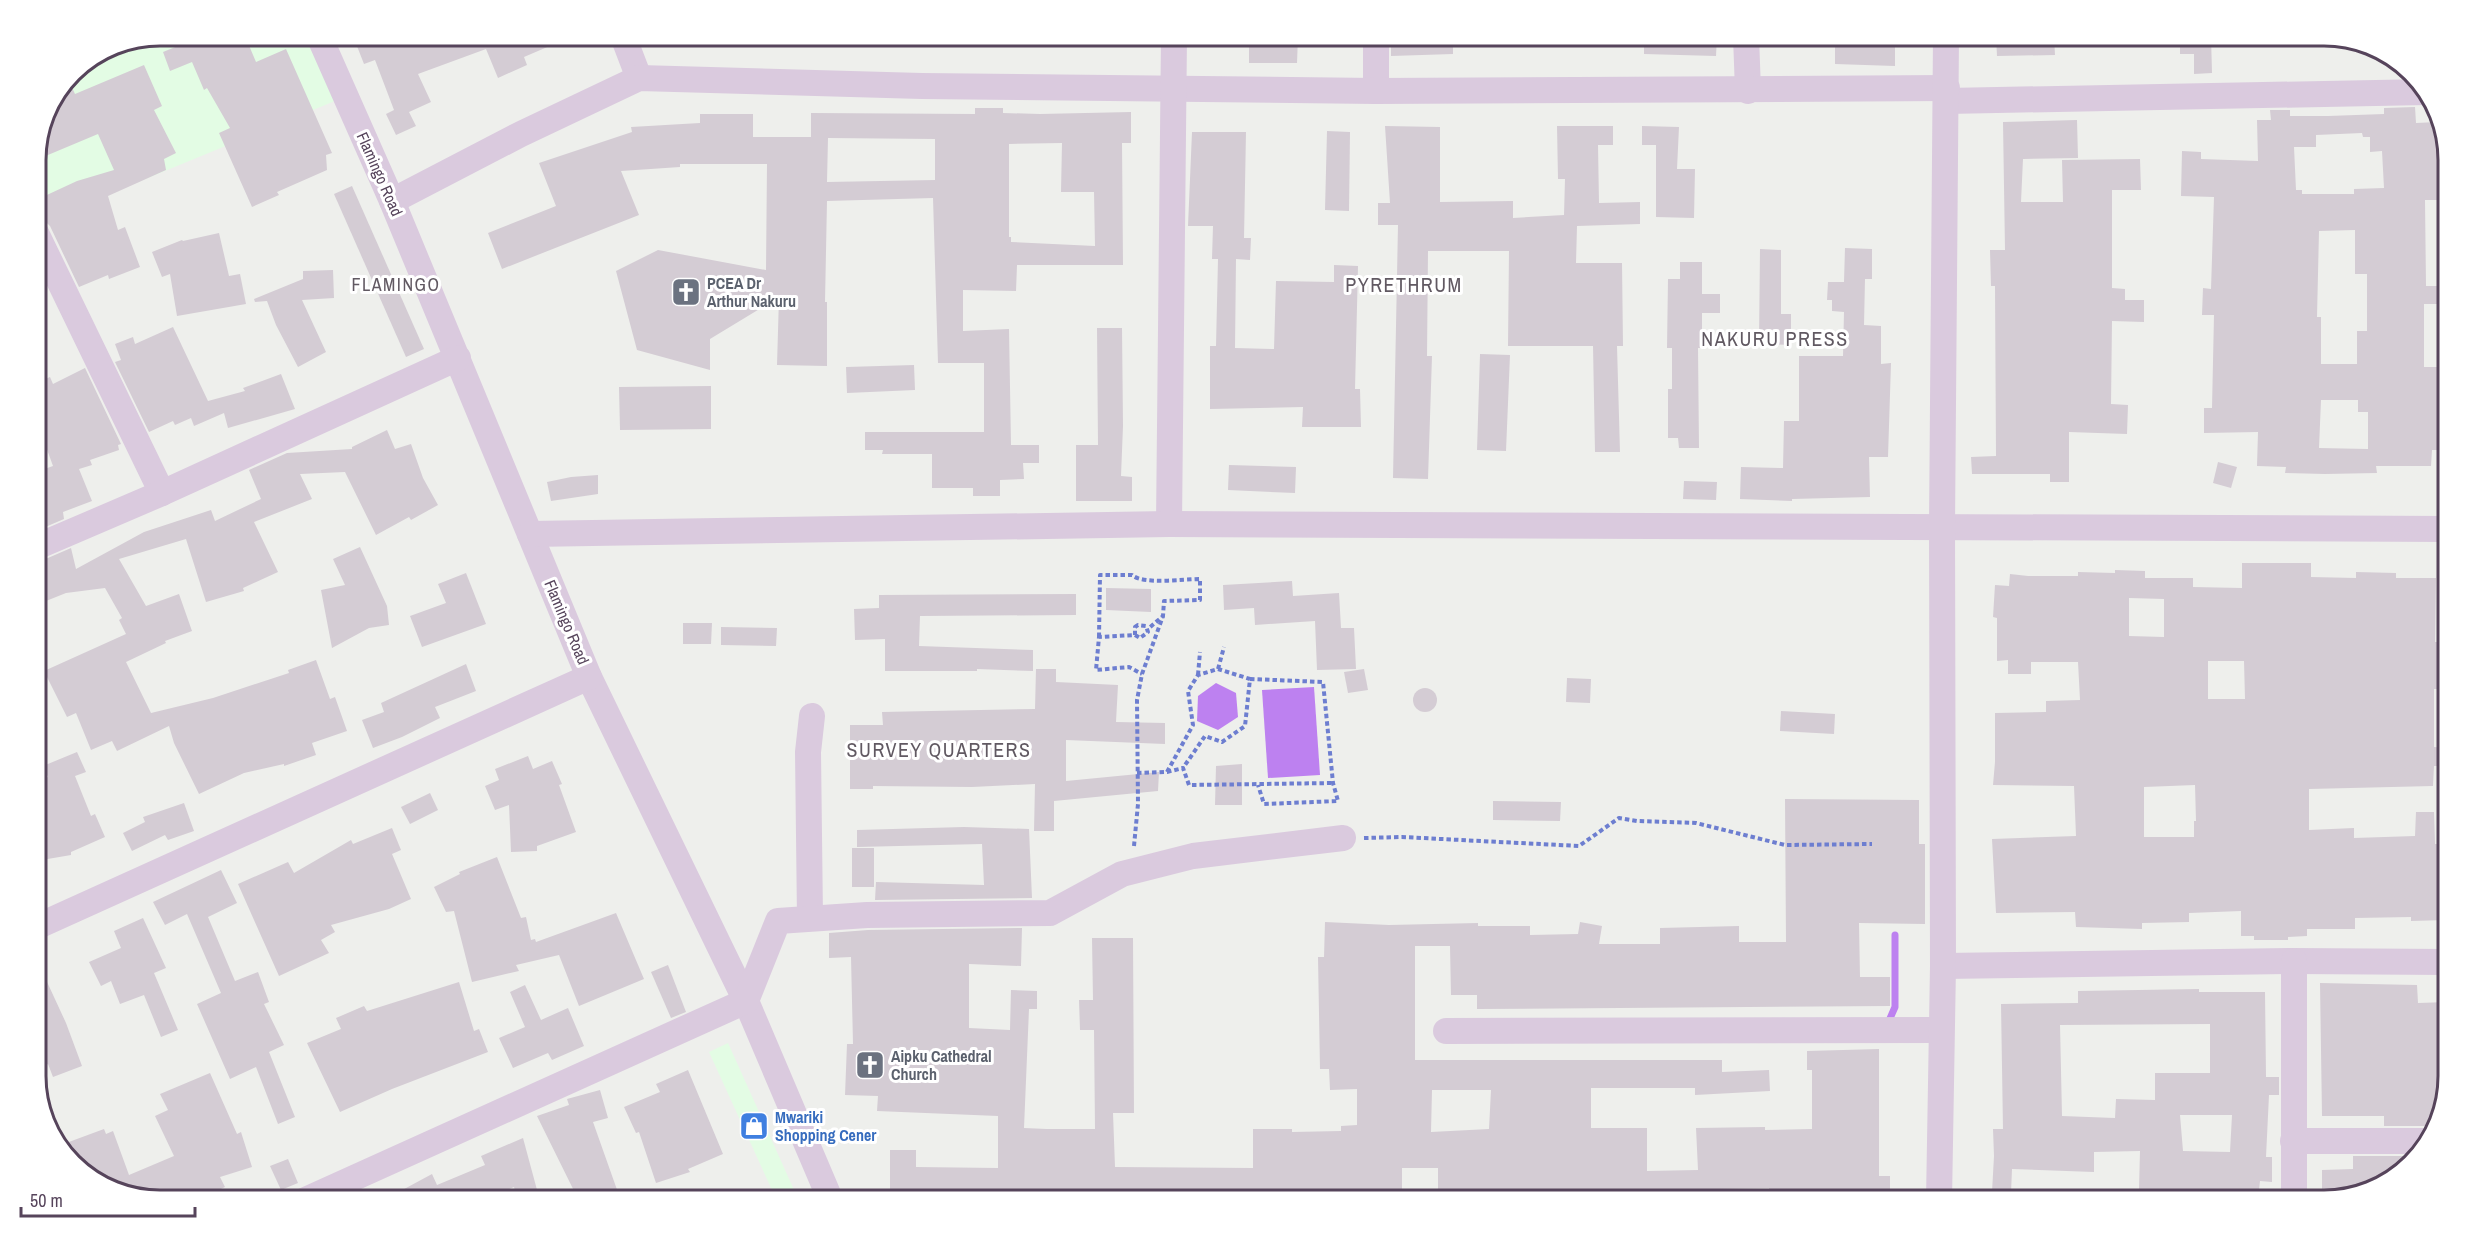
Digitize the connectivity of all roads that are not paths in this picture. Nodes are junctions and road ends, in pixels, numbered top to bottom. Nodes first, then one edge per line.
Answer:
1 (1376, 46) edge
2 (1746, 46) edge
3 (1946, 46) edge
4 (324, 47) edge
5 (627, 47) edge
6 (1174, 47) edge
7 (639, 78) junction
8 (1174, 87) junction
9 (1376, 91) junction
10 (1748, 91) junction
11 (2414, 92) edge
12 (1947, 95) junction
13 (392, 201) junction
14 (47, 256) edge
15 (458, 358) junction
16 (162, 493) junction
17 (1169, 524) junction
18 (1942, 526) junction
19 (2437, 529) edge
20 (530, 534) junction
21 (47, 542) edge
22 (589, 677) junction
23 (812, 716) dead end
24 (1342, 838) road end
25 (810, 918) junction
26 (47, 922) edge
27 (2294, 961) junction
28 (2438, 962) edge
29 (1943, 966) junction
30 (746, 1001) junction
31 (1941, 1030) junction
32 (1446, 1031) dead end
33 (2294, 1141) junction
34 (2417, 1141) edge
35 (327, 1190) edge
36 (826, 1190) edge
37 (1939, 1190) edge
38 (2294, 1190) edge

1 - 9 street
2 - 10 street
3 - 12 street
4 - 13 street, Flamingo Road
5 - 7 street
6 - 8 street
7 - 8 street
7 - 13 street
8 - 9 street
8 - 17 street
9 - 10 street
10 - 12 street
11 - 12 street
12 - 18 street
13 - 15 street, Flamingo Road
14 - 16 street
15 - 16 street
15 - 20 street, Flamingo Road
16 - 21 street
17 - 18 street
17 - 20 street
18 - 19 street
18 - 29 street
20 - 22 street, Flamingo Road
22 - 26 street
22 - 30 street, Flamingo Road
23 - 25 street
24 - 25 street
25 - 30 street
27 - 28 street
27 - 29 street
27 - 33 street
29 - 31 street
30 - 35 street
30 - 36 street, Flamingo Road
31 - 32 street
31 - 37 street
33 - 34 street
33 - 38 street

